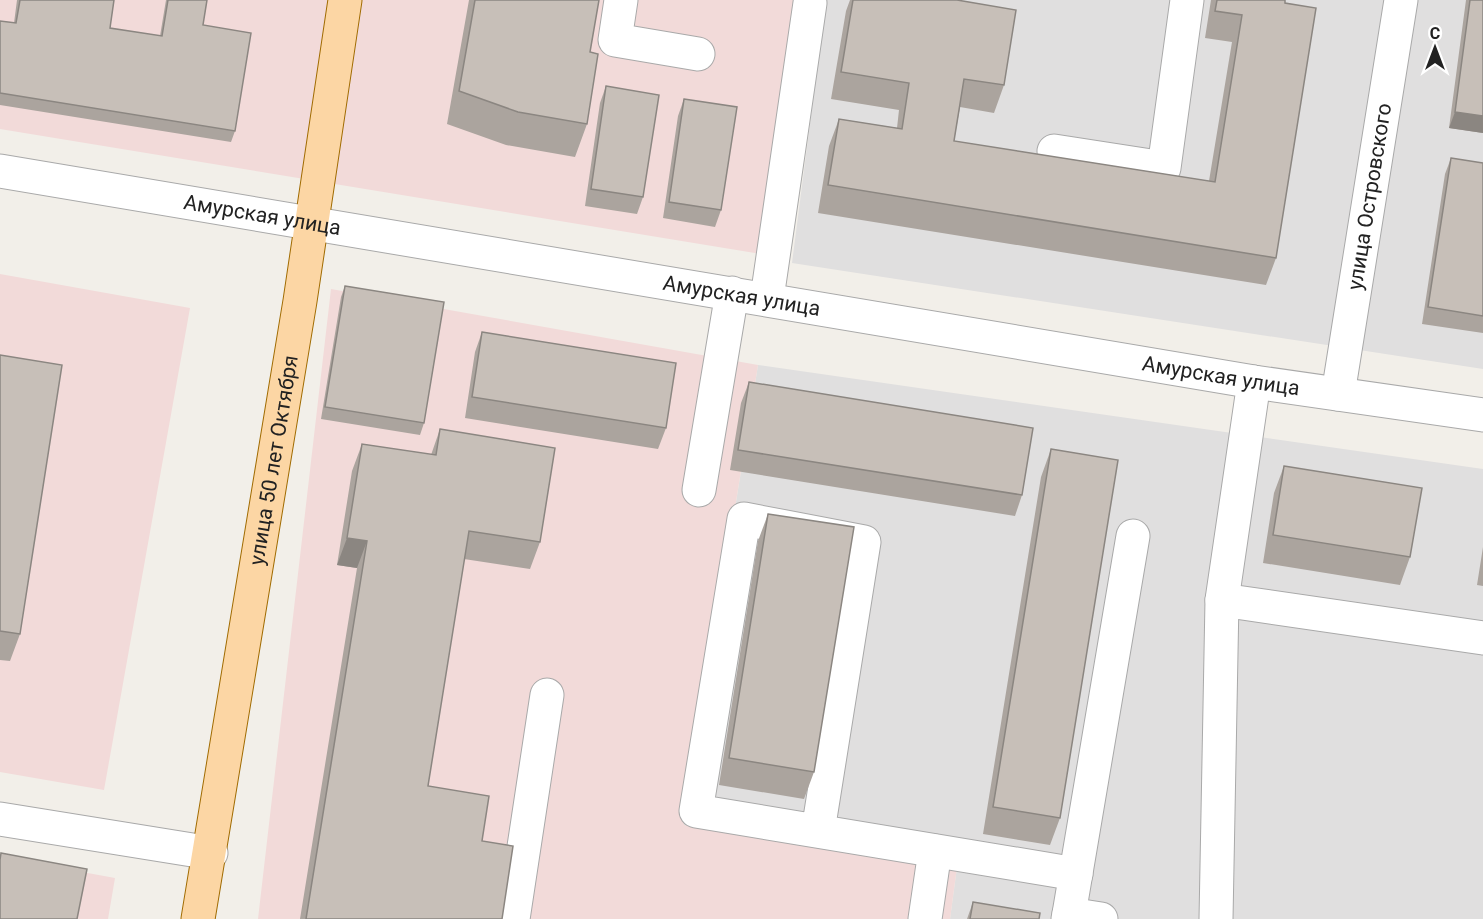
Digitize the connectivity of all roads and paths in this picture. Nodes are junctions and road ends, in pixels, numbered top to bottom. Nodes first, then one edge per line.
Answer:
1 (345, 0) edge
2 (621, 0) edge
3 (1187, 0) edge
4 (1401, 0) edge
5 (810, 3) dead end
6 (698, 54) dead end
7 (1053, 151) dead end
8 (0, 171) edge
9 (312, 222) junction
10 (732, 292) junction
11 (767, 298) junction
12 (1254, 382) junction
13 (1338, 394) junction
14 (1483, 415) edge
15 (699, 490) dead end
16 (1133, 536) dead end
17 (1222, 600) junction
18 (1483, 638) edge
19 (547, 695) dead end
20 (0, 819) edge
21 (818, 831) junction
22 (935, 851) junction
23 (211, 853) junction
24 (1076, 874) junction
25 (1068, 916) edge
26 (198, 919) edge
27 (513, 919) edge
28 (925, 919) edge
29 (1101, 919) edge
30 (1216, 919) edge

1 - 9 main road, улица 50 лет Октября
2 - 6 street
3 - 7 street
4 - 13 street, улица Островского
5 - 11 street
8 - 9 street, Амурская улица
9 - 10 street, Амурская улица
9 - 23 main road, улица 50 лет Октября
10 - 11 street, Амурская улица
10 - 15 street
11 - 12 street, Амурская улица
12 - 13 street, Амурская улица
12 - 17 street
13 - 14 street, Амурская улица
16 - 24 street
17 - 18 street
17 - 30 street
19 - 27 street
20 - 23 street
21 - 21 street
21 - 22 street
22 - 24 street
22 - 28 street
23 - 26 main road, улица 50 лет Октября
24 - 25 street
25 - 29 street

